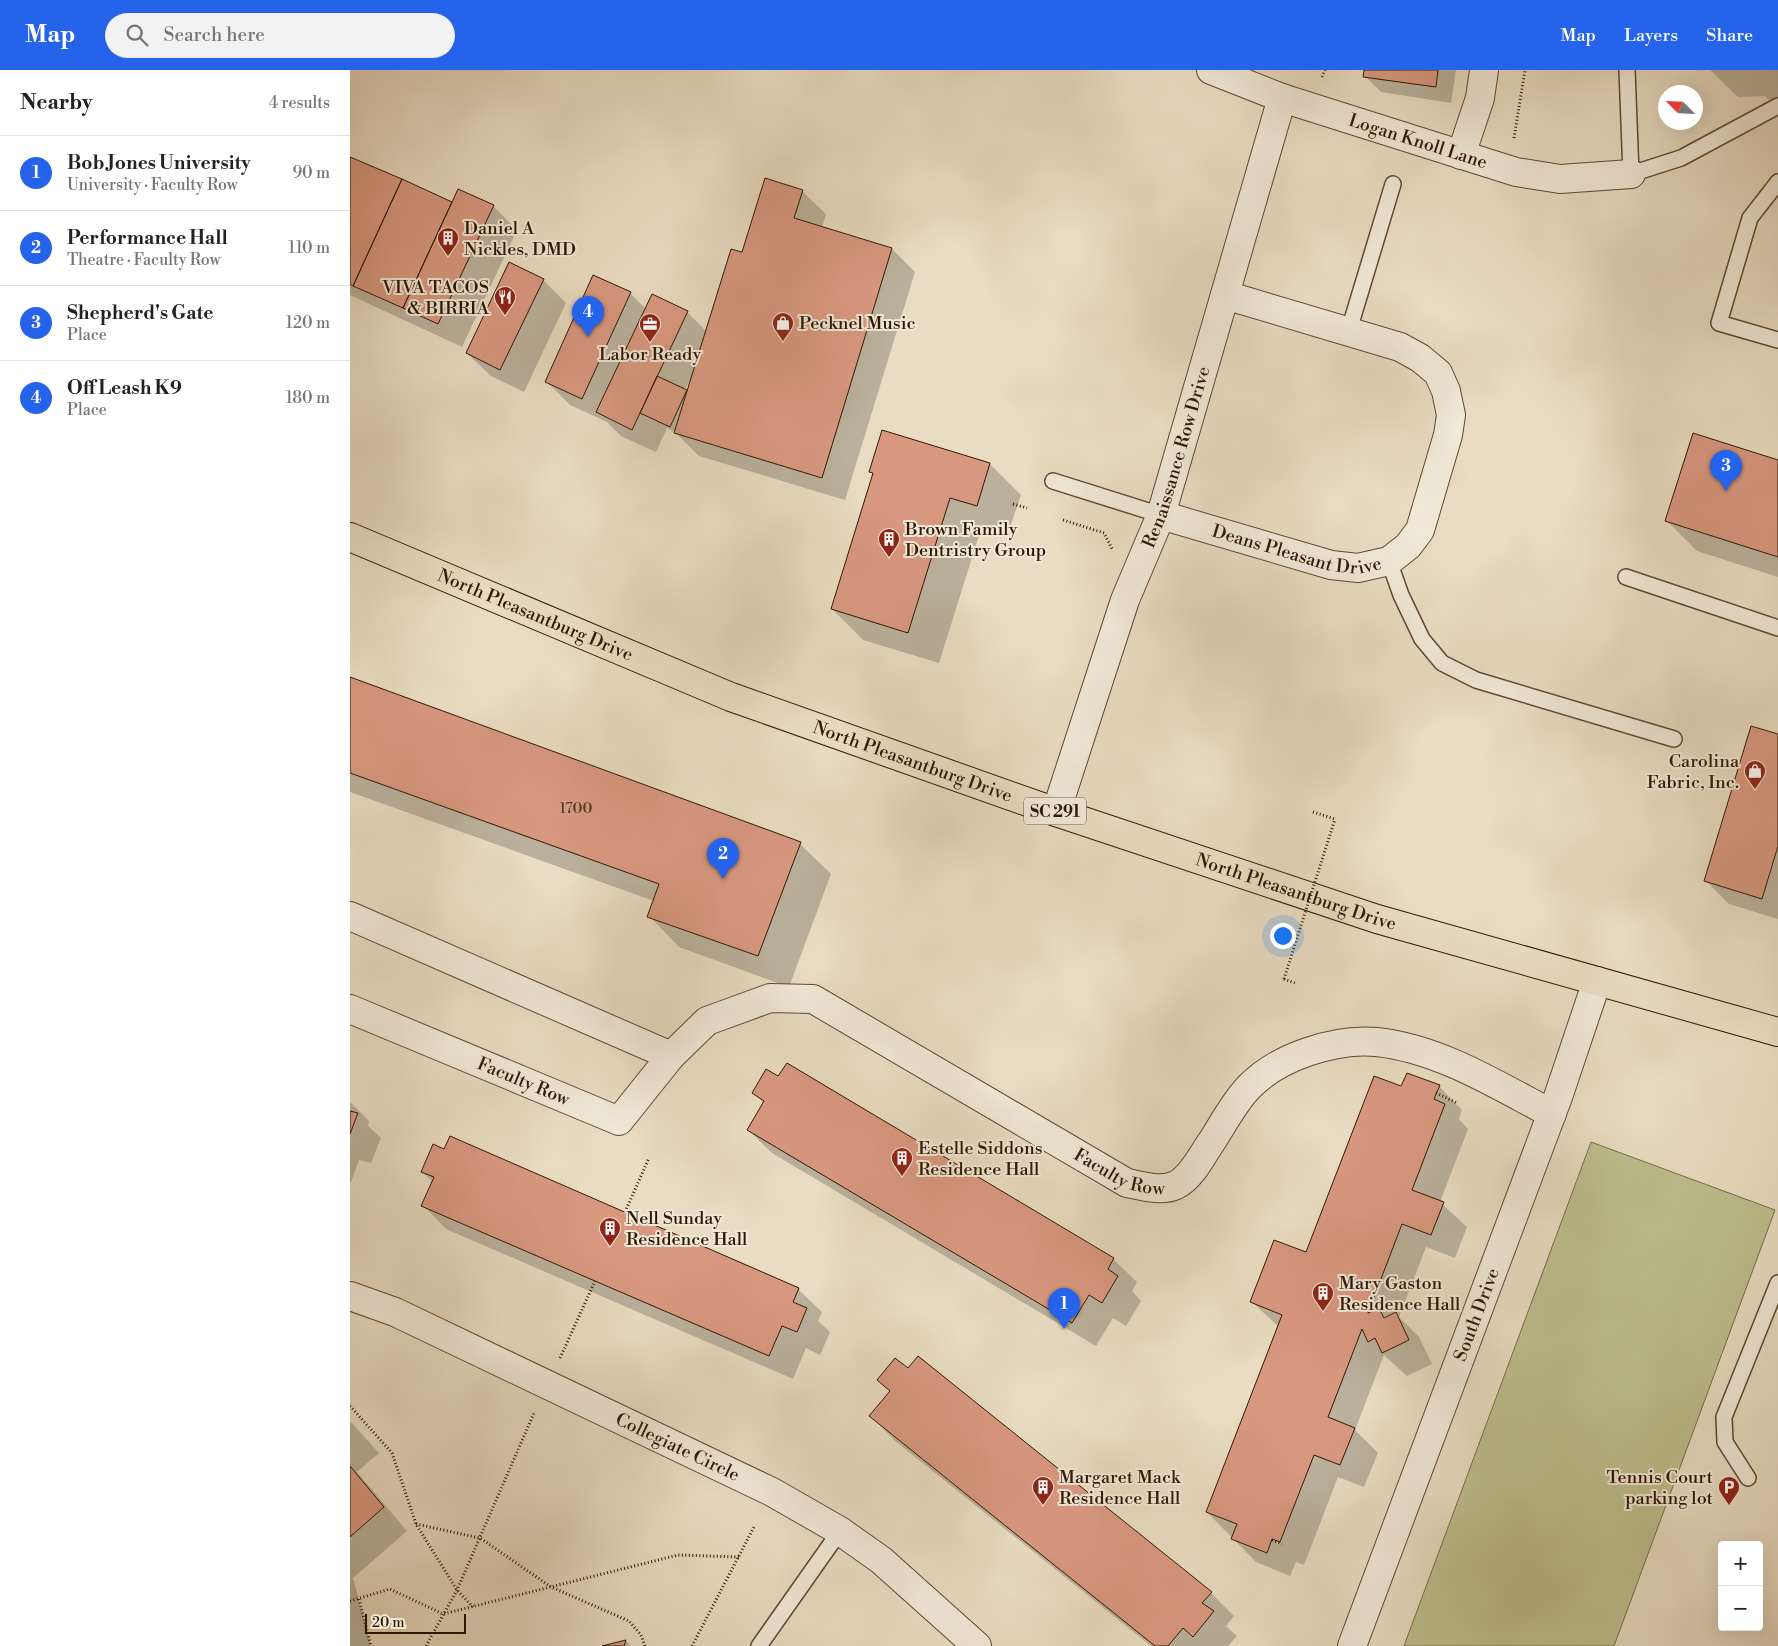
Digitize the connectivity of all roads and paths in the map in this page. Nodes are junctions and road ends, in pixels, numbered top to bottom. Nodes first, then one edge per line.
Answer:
1 (1211, 70) edge
2 (1484, 70) edge
3 (1525, 70) edge
4 (1627, 70) edge
5 (1282, 98) junction
6 (1778, 106) edge
7 (1514, 139) dead end
8 (1461, 155) junction
9 (1631, 174) junction
10 (1778, 182) edge
11 (1393, 184) dead end
12 (1225, 296) junction
13 (1349, 330) junction
14 (1778, 340) edge
15 (1053, 480) dead end
16 (1013, 504) dead end
17 (1027, 508) dead end
18 (1160, 515) junction
19 (1063, 520) dead end
20 (350, 537) edge
21 (1112, 548) dead end
22 (1389, 561) junction
23 (1626, 578) dead end
24 (1778, 628) edge
25 (1674, 740) dead end
26 (1056, 812) junction
27 (1313, 812) dead end
28 (350, 916) edge
29 (1597, 982) junction
30 (1295, 983) dead end
31 (350, 1009) edge
32 (1778, 1032) edge
33 (671, 1056) junction
34 (1436, 1093) dead end
35 (1457, 1103) dead end
36 (1552, 1114) junction
37 (649, 1158) dead end
38 (625, 1212) dead end
39 (595, 1281) dead end
40 (1778, 1283) edge
41 (350, 1296) edge
42 (547, 1384) junction
43 (350, 1406) edge
44 (1748, 1478) dead end
45 (416, 1524) junction
46 (755, 1525) dead end
47 (840, 1531) junction
48 (480, 1538) junction
49 (1272, 1540) dead end
50 (1282, 1544) dead end
51 (739, 1557) junction
52 (551, 1587) junction
53 (457, 1590) junction
54 (359, 1599) junction
55 (350, 1601) edge
56 (472, 1607) junction
57 (443, 1614) junction
58 (370, 1646) edge
59 (426, 1646) edge
60 (645, 1646) edge
61 (692, 1646) edge
62 (760, 1646) edge
63 (977, 1646) edge
64 (1352, 1646) edge

1 - 5 street, Logan Knoll Lane
2 - 8 street
3 - 7 path
4 - 9 lane
5 - 8 street, Logan Knoll Lane
5 - 12 street, Renaissance Row Drive
6 - 9 lane
8 - 9 street, Logan Knoll Lane
10 - 14 lane
11 - 13 lane
12 - 13 street, Deans Pleasant Drive
12 - 18 street, Renaissance Row Drive
13 - 22 street, Deans Pleasant Drive
15 - 18 lane
16 - 17 path
18 - 22 street, Deans Pleasant Drive
18 - 26 street, Renaissance Row Drive
19 - 21 path
20 - 26 main road, North Pleasantburg Drive / SC 291
22 - 25 lane
23 - 24 lane
26 - 29 main road, North Pleasantburg Drive / SC 291
27 - 30 path, bridge
28 - 33 street
29 - 32 main road, North Pleasantburg Drive / SC 291
29 - 36 street, South Drive
31 - 33 street, Faculty Row
33 - 36 street, Faculty Row
34 - 35 path
36 - 64 street, South Drive
37 - 38 path
39 - 42 path
40 - 44 lane
41 - 42 street, Collegiate Circle
42 - 47 street, Collegiate Circle
42 - 48 path
43 - 45 path
45 - 48 path
45 - 53 path
46 - 51 path
47 - 62 lane
47 - 63 street, Collegiate Circle
48 - 52 path
48 - 53 path
49 - 50 path
51 - 52 path
51 - 61 path
52 - 56 path
52 - 60 path
53 - 56 path
53 - 57 path
54 - 55 path
54 - 57 path
54 - 58 path
56 - 57 path
57 - 59 path

